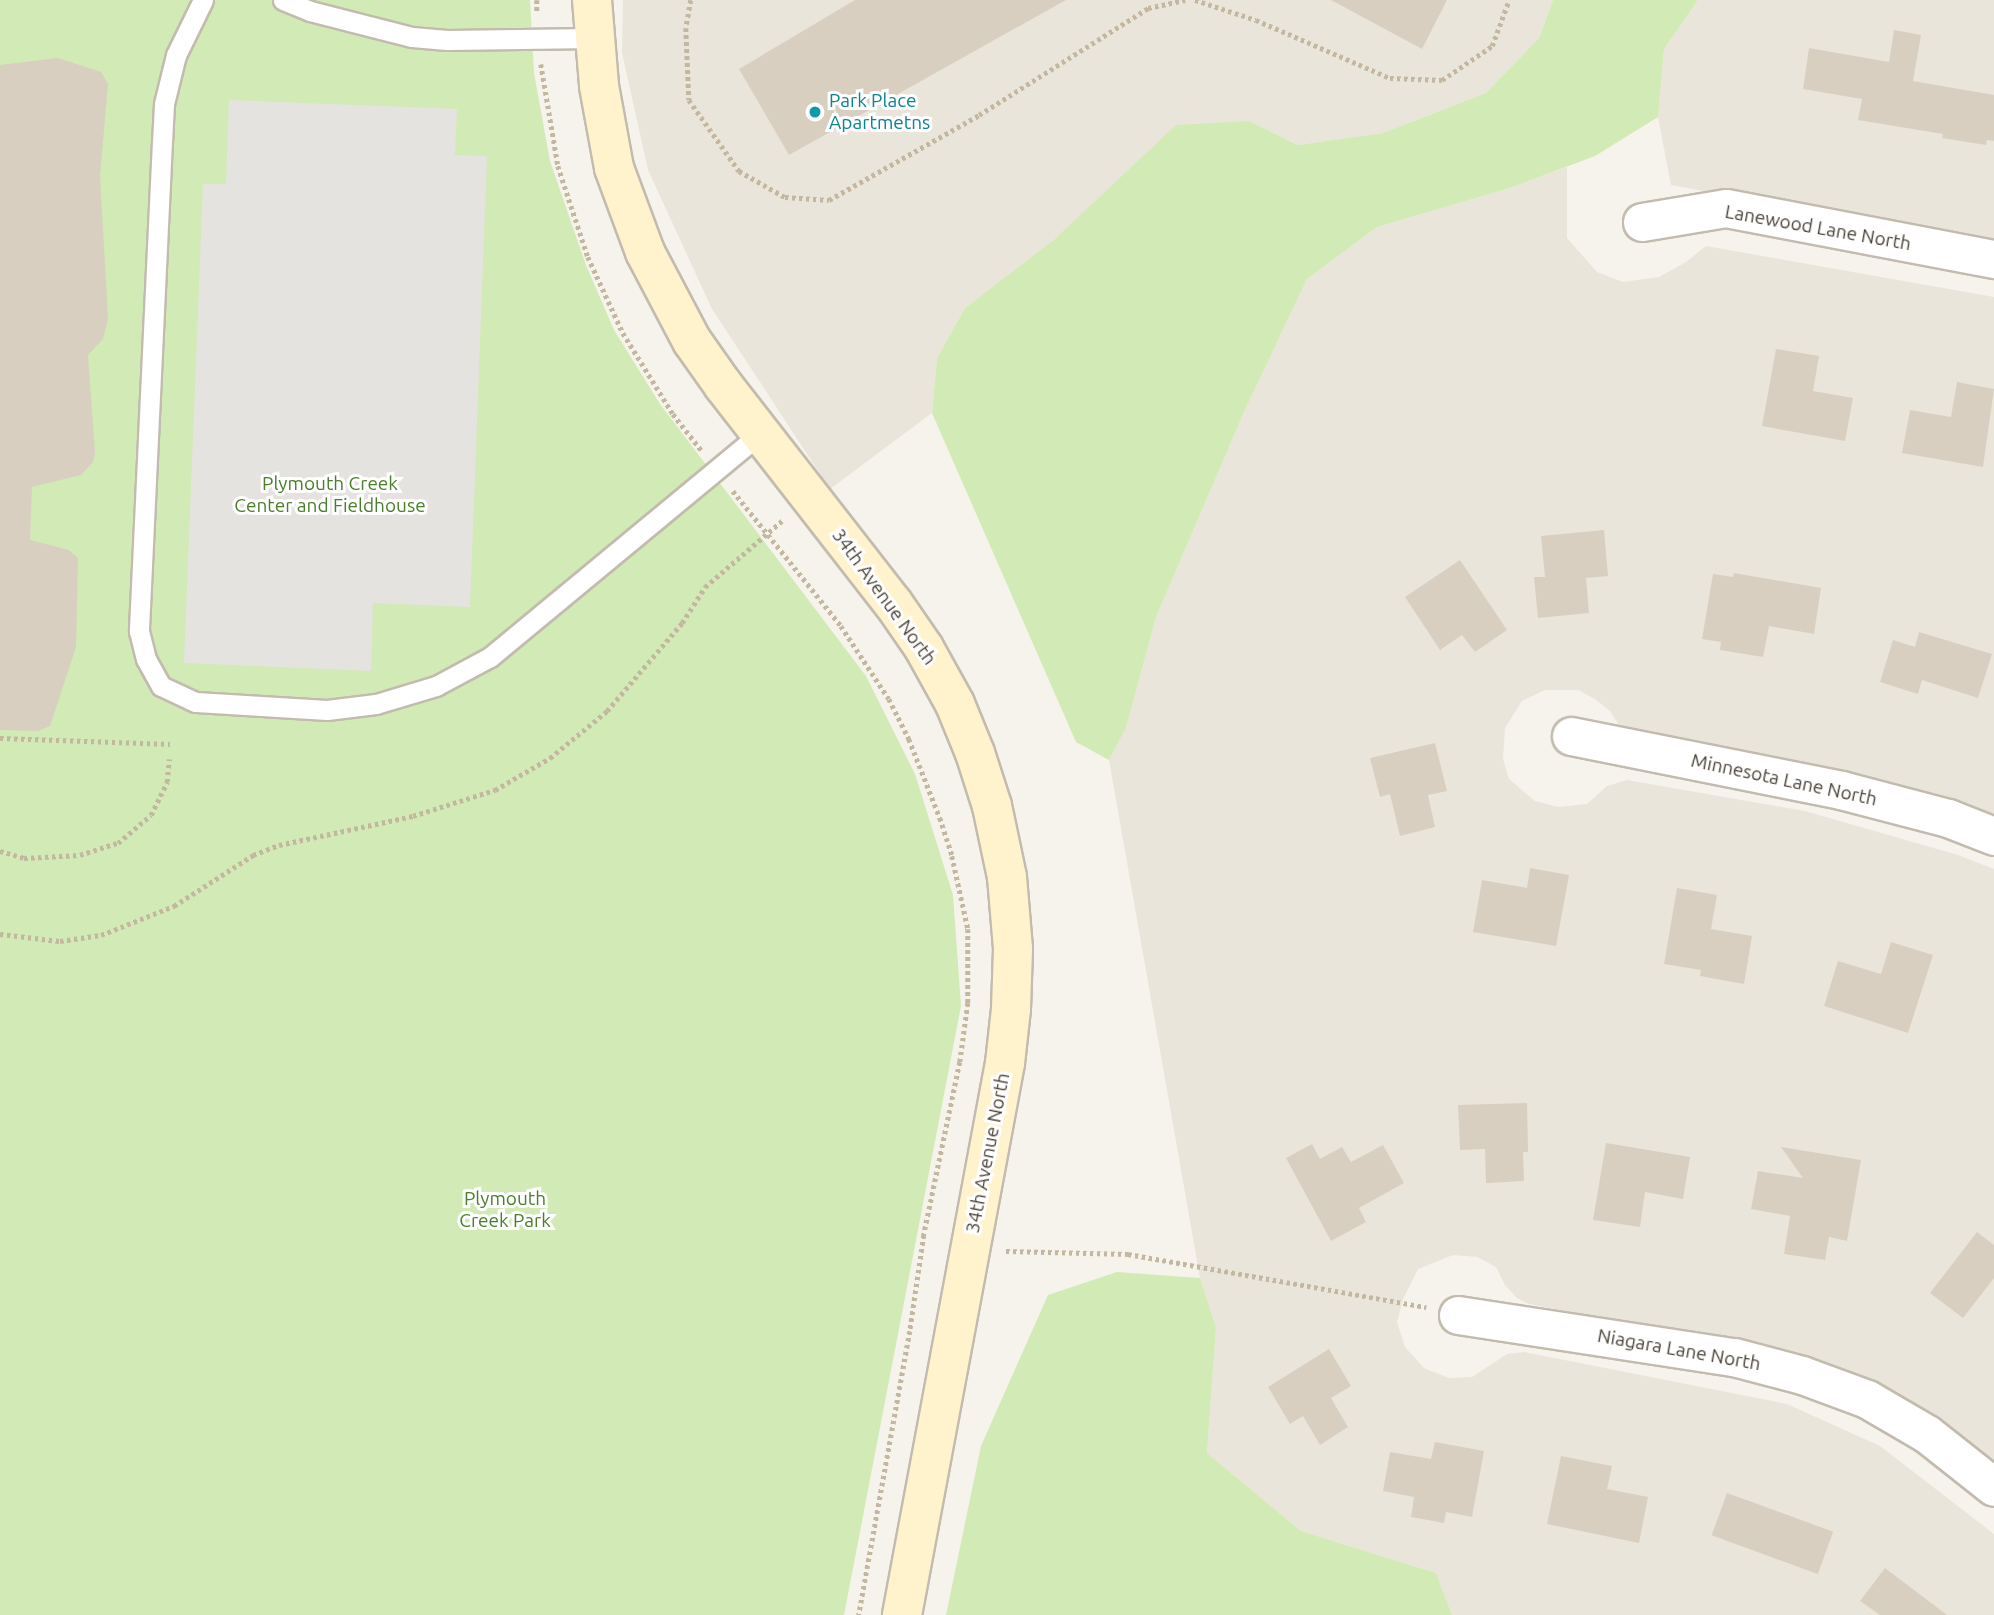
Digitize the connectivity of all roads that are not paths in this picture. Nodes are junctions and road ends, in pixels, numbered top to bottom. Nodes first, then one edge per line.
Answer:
1 (203, 0) edge
2 (283, 0) edge
3 (592, 0) edge
4 (594, 38) junction
5 (1642, 222) dead end
6 (1994, 259) edge
7 (761, 433) junction
8 (1571, 736) dead end
9 (1994, 836) edge
10 (1458, 1315) road end
11 (1994, 1487) edge
12 (902, 1615) edge

1 - 7 lane
2 - 4 lane
3 - 4 street, 34th Avenue North
4 - 7 street, 34th Avenue North
5 - 6 street, Lanewood Lane North
7 - 12 street, 34th Avenue North
8 - 9 street, Minnesota Lane North
10 - 11 street, Niagara Lane North

